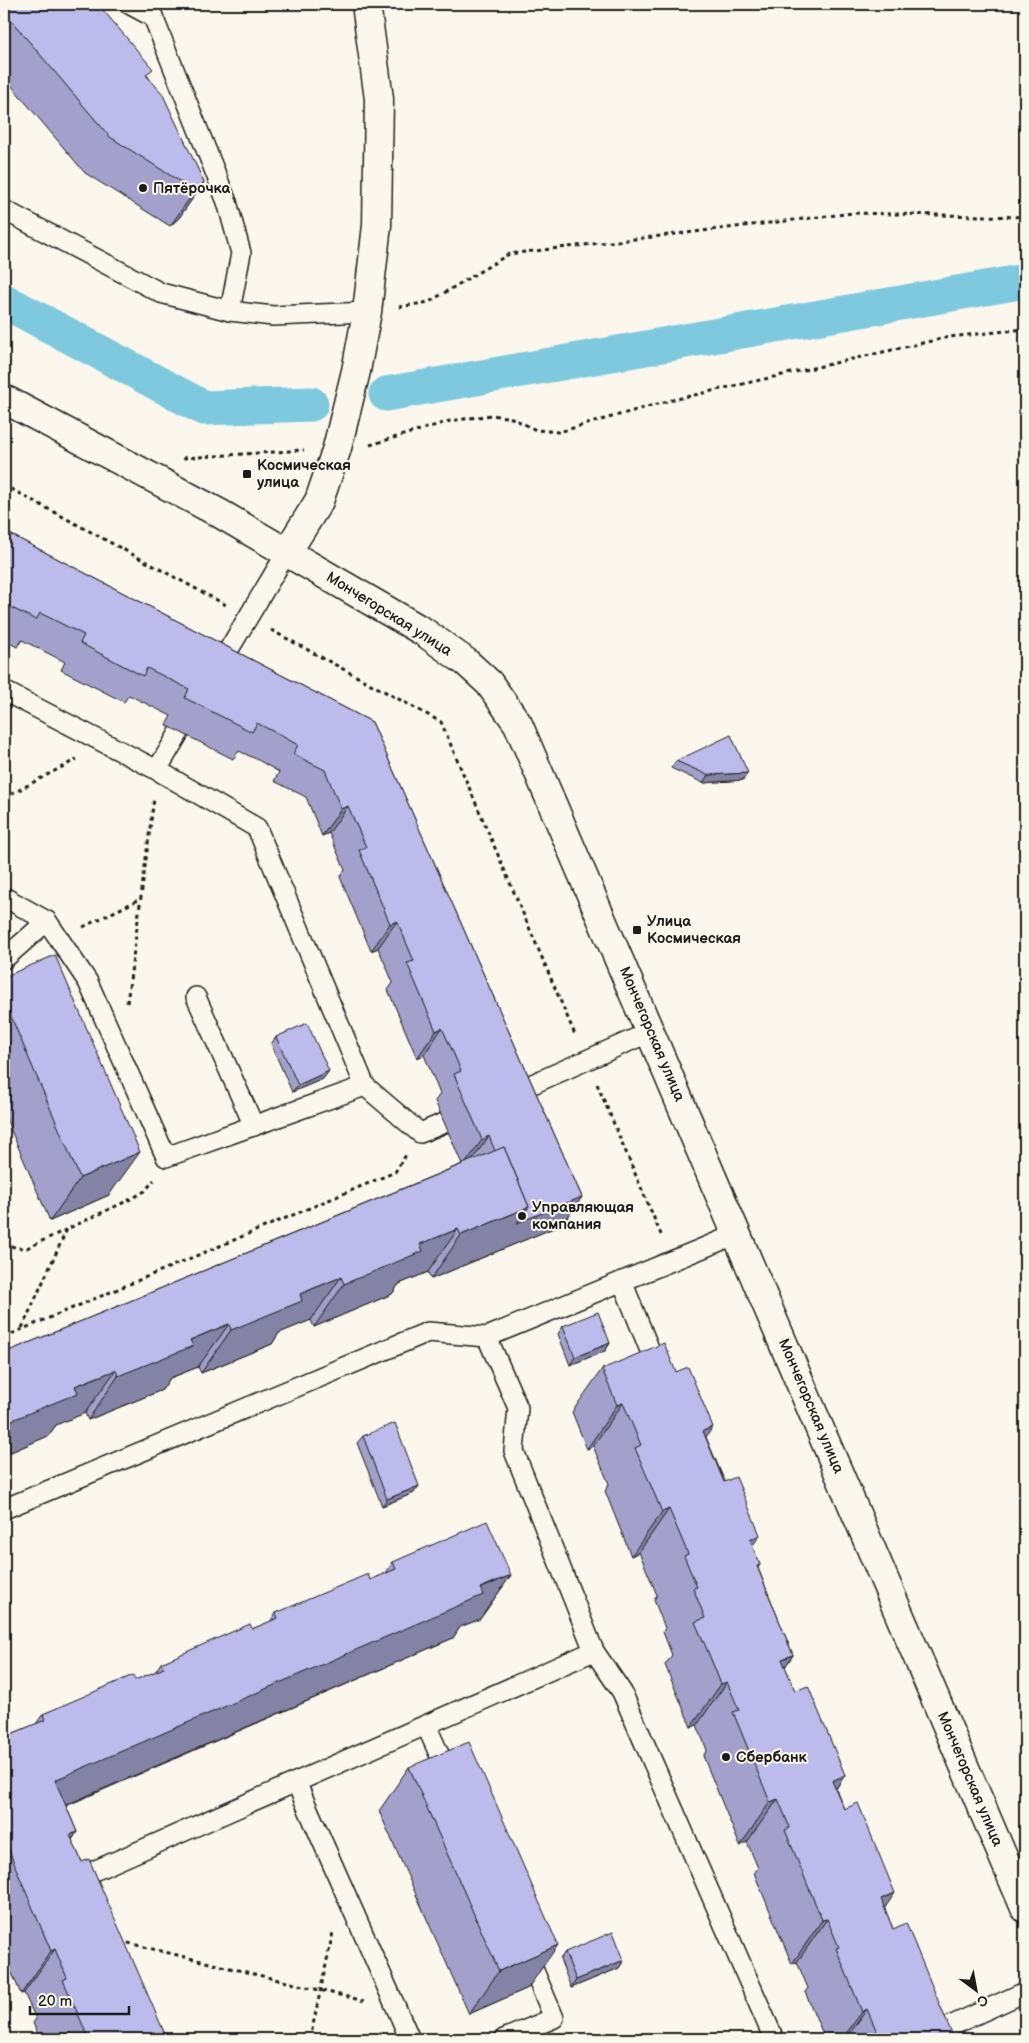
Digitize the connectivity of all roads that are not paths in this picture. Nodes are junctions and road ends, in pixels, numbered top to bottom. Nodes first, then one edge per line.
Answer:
1 (128, 4) edge
2 (366, 4) edge
3 (151, 10) edge
4 (4, 210) edge
5 (230, 311) junction
6 (367, 312) junction
7 (4, 399) edge
8 (288, 552) junction
9 (213, 676) edge
10 (4, 691) edge
11 (180, 731) dead end
12 (157, 770) junction
13 (4, 897) edge
14 (47, 921) junction
15 (4, 959) edge
16 (196, 997) dead end
17 (650, 1032) junction
18 (365, 1086) junction
19 (506, 1095) edge
20 (444, 1123) dead end
21 (254, 1126) junction
22 (737, 1234) junction
23 (622, 1282) junction
24 (487, 1338) junction
25 (666, 1392) edge
26 (4, 1509) edge
27 (594, 1651) junction
28 (426, 1725) junction
29 (296, 1782) junction
30 (458, 1798) edge
31 (78, 1899) edge
32 (1025, 1908) edge
33 (518, 1935) edge
34 (1025, 1992) edge
35 (410, 2039) edge
36 (504, 2039) edge
37 (774, 2039) edge
38 (922, 2039) edge

1 - 3 lane
2 - 6 street
3 - 5 lane
4 - 5 lane
5 - 6 lane
6 - 8 street
7 - 8 street, Мончегорская улица
8 - 9 lane
8 - 17 street, Мончегорская улица
10 - 12 lane
11 - 12 lane
12 - 18 lane
13 - 14 lane
14 - 15 lane
14 - 21 lane
16 - 21 lane
17 - 19 lane
17 - 22 street, Мончегорская улица
18 - 20 lane
18 - 21 lane
22 - 23 lane
22 - 32 street, Мончегорская улица
23 - 24 lane
23 - 25 lane
24 - 26 lane
24 - 27 lane
27 - 28 lane
27 - 37 lane
28 - 29 lane
28 - 30 lane
29 - 31 lane
29 - 35 lane
33 - 36 lane
34 - 38 lane

